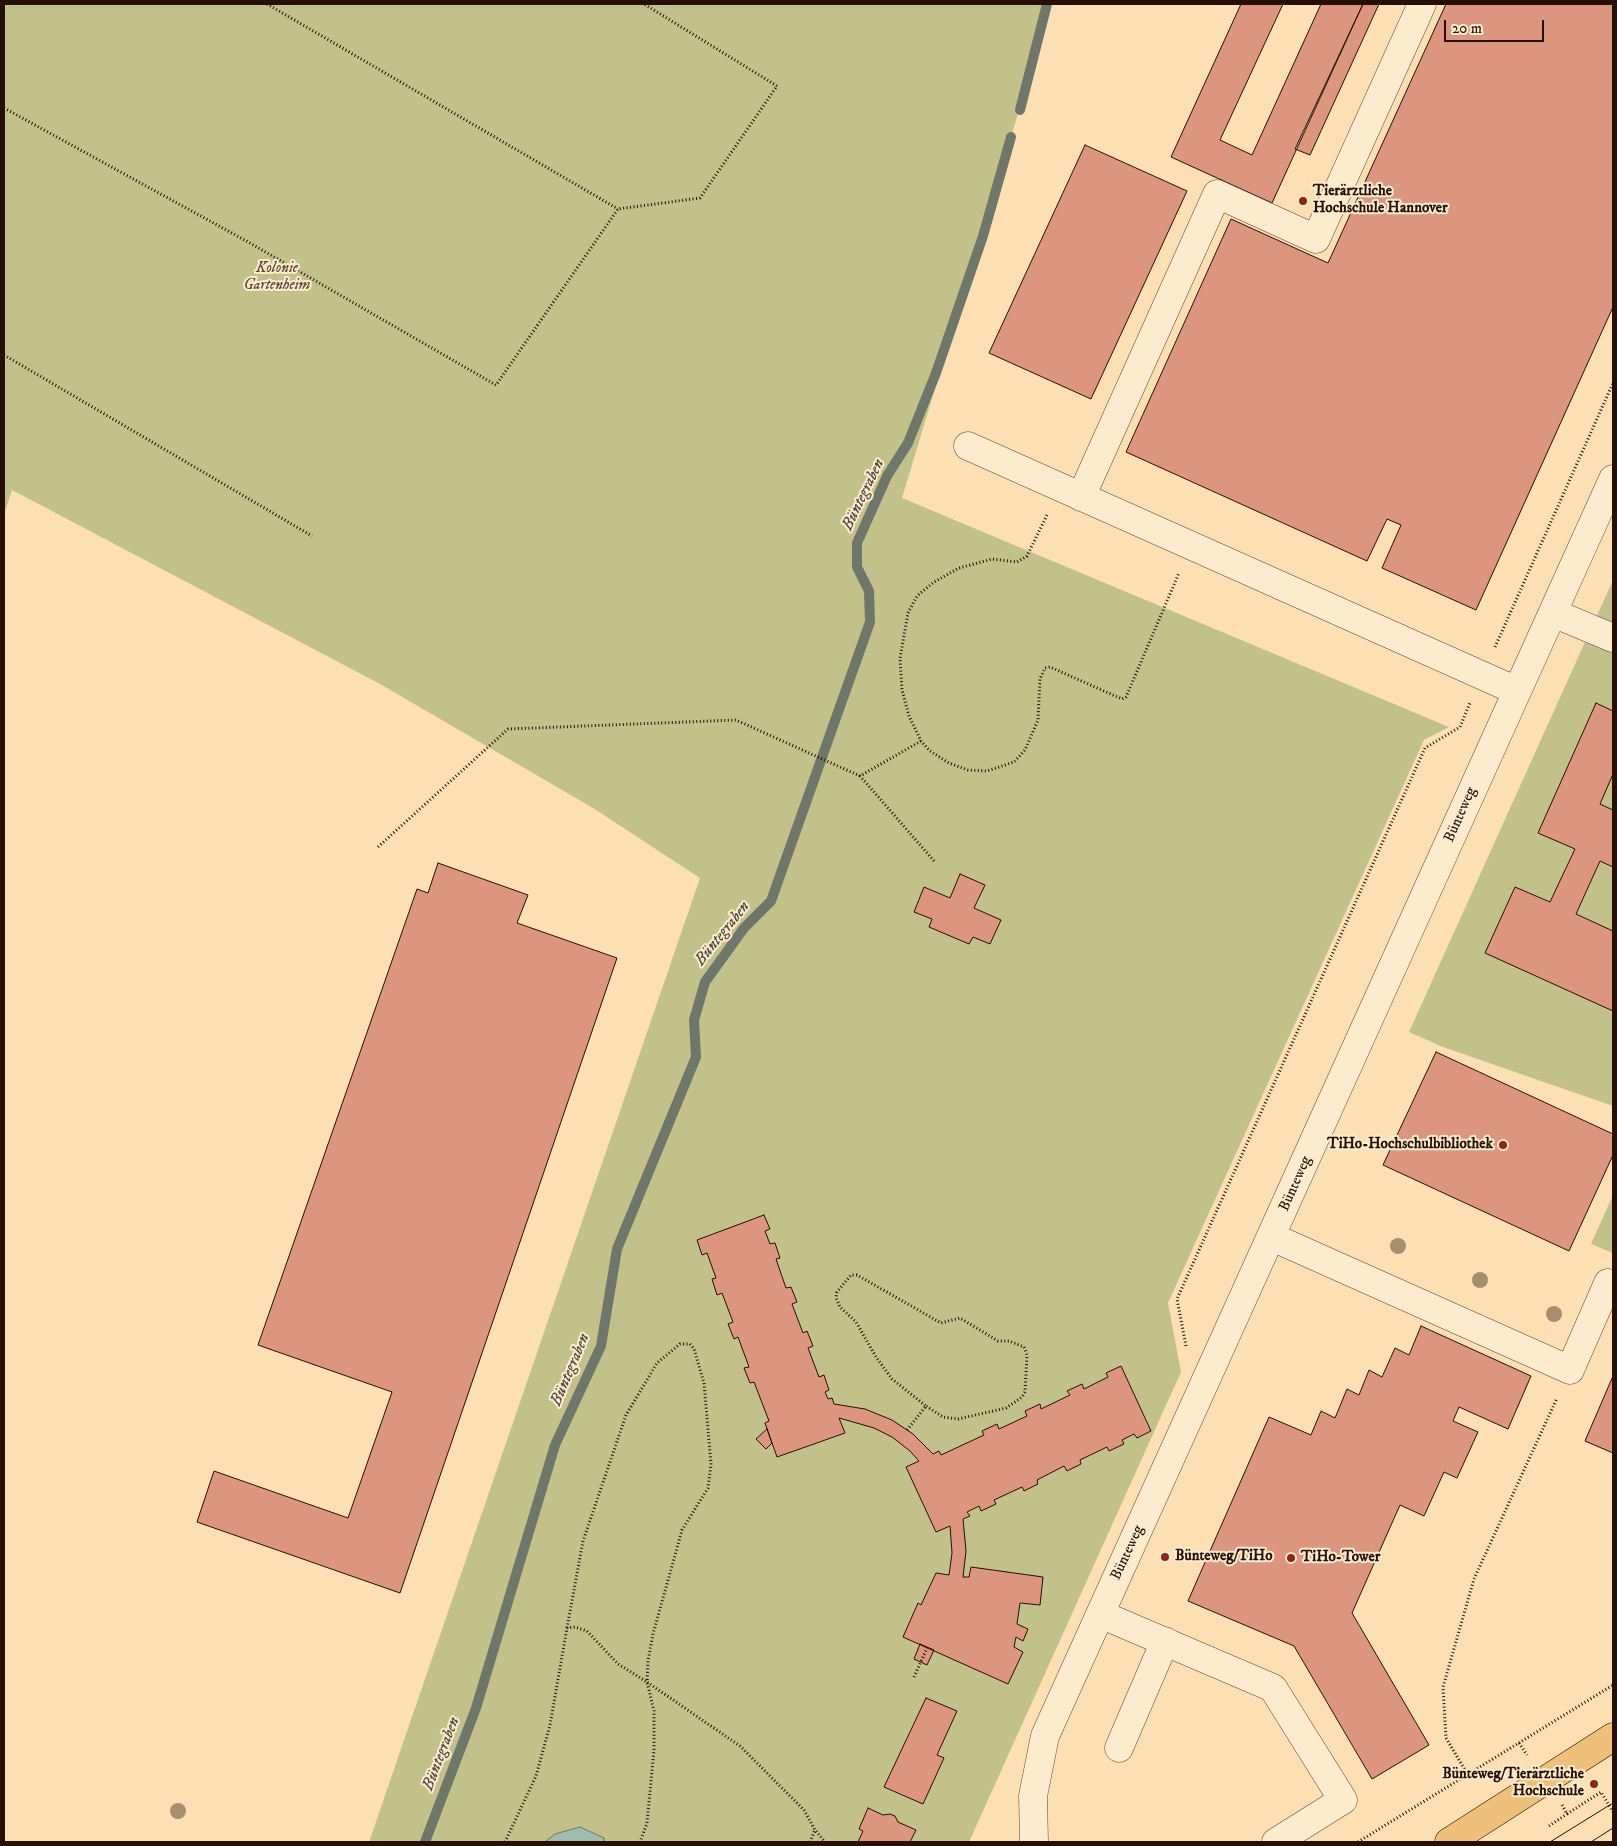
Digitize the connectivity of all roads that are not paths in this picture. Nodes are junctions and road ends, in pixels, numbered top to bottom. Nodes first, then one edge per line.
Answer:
1 (1422, 4) edge
2 (968, 446) dead end
3 (1613, 479) edge
4 (1070, 492) junction
5 (1553, 614) junction
6 (1613, 638) edge
7 (1517, 690) junction
8 (1272, 1236) junction
9 (1613, 1285) edge
10 (1100, 1614) junction
11 (1165, 1641) junction
12 (1613, 1737) edge
13 (1119, 1748) dead end
14 (1034, 1842) edge
15 (1276, 1842) edge
16 (1449, 1842) edge

1 - 4 street
2 - 4 street
3 - 5 street, Bünteweg
4 - 7 street
5 - 6 street
5 - 7 street, Bünteweg
7 - 8 street, Bünteweg
8 - 9 street
8 - 10 street, Bünteweg
10 - 11 street
10 - 14 street, Bünteweg
11 - 13 street
11 - 15 street
12 - 16 main road

